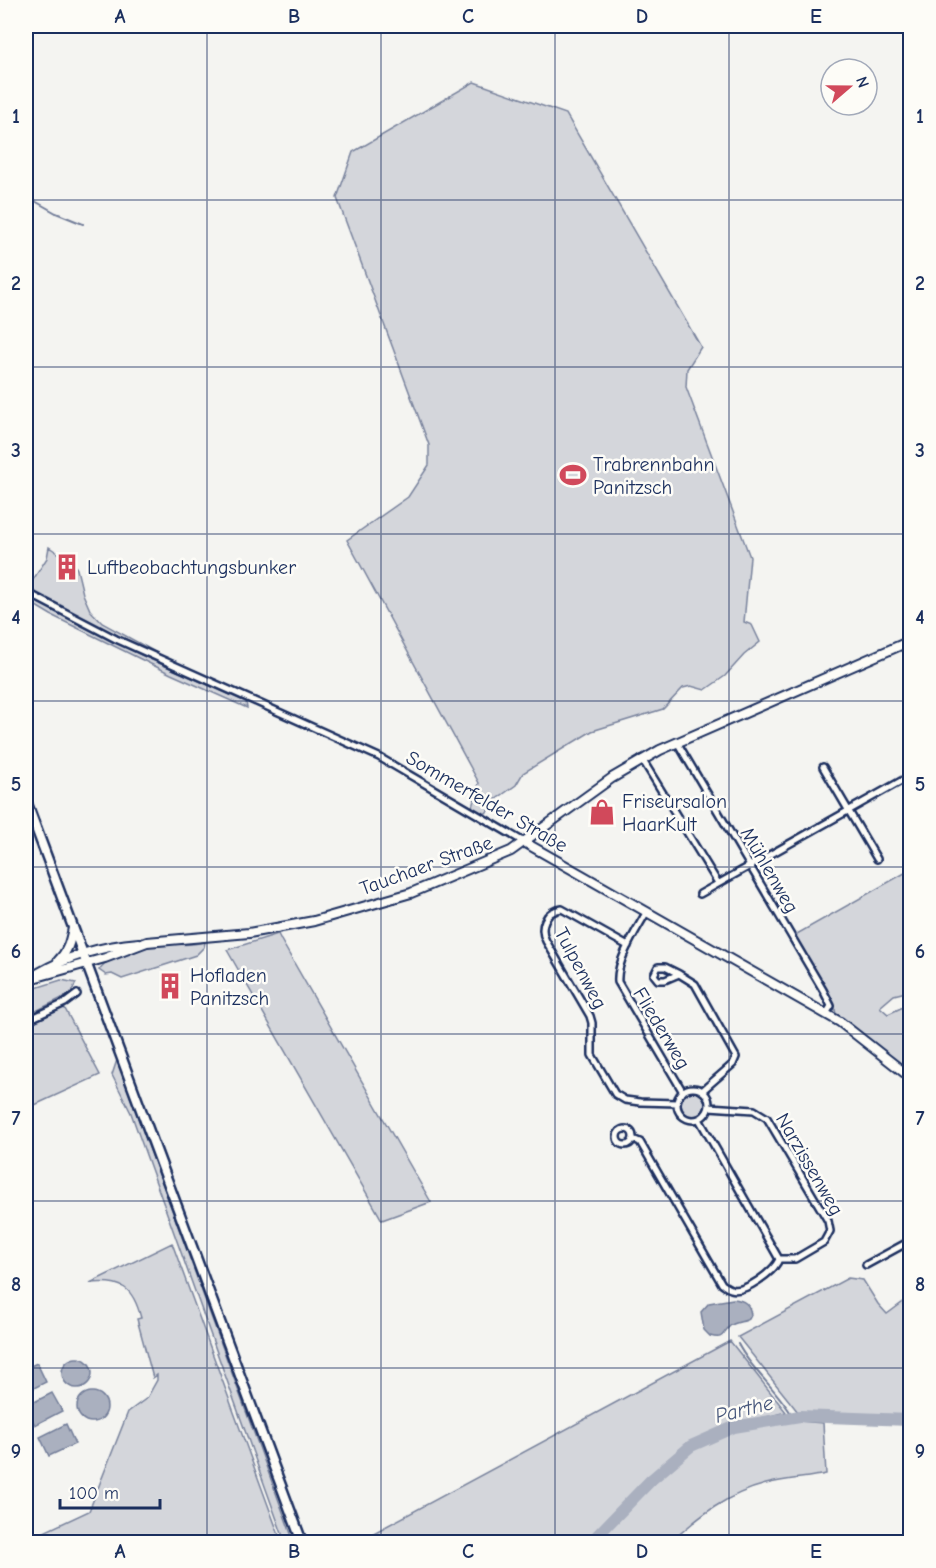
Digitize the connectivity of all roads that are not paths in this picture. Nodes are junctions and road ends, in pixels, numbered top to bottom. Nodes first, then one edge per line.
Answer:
1 (26, 592) edge
2 (910, 640) edge
3 (677, 742) junction
4 (642, 759) junction
5 (823, 767) dead end
6 (910, 776) edge
7 (26, 801) edge
8 (850, 811) junction
9 (524, 843) junction
10 (877, 860) dead end
11 (750, 866) junction
12 (718, 883) junction
13 (700, 894) dead end
14 (646, 913) junction
15 (73, 928) junction
16 (147, 942) junction
17 (628, 946) junction
18 (83, 954) junction
19 (57, 962) junction
20 (86, 964) junction
21 (679, 974) dead end
22 (27, 980) edge
23 (77, 994) dead end
24 (826, 1014) junction
25 (26, 1020) edge
26 (910, 1077) edge
27 (702, 1091) junction
28 (683, 1092) junction
29 (677, 1103) junction
30 (709, 1107) junction
31 (699, 1119) junction
32 (633, 1138) dead end
33 (910, 1241) edge
34 (779, 1259) junction
35 (866, 1264) dead end
36 (302, 1542) edge

1 - 9 street, Sommerfelder Straße
2 - 3 street, Tauchaer Straße
3 - 4 street, Tauchaer Straße
3 - 11 street, Mühlenweg
4 - 9 street, Tauchaer Straße
4 - 12 street
5 - 8 street
6 - 8 street
7 - 15 main road
8 - 10 street
8 - 11 street
9 - 14 street, Sommerfelder Straße
9 - 16 street, Tauchaer Straße
11 - 12 street
11 - 24 street, Mühlenweg
12 - 13 street
14 - 17 street, Fliederweg
14 - 24 street, Sommerfelder Straße
15 - 18 main road
15 - 19 street
16 - 18 street
16 - 20 street, Tauchaer Straße
17 - 28 street, Fliederweg
17 - 29 street, Tulpenweg
18 - 19 street
18 - 20 main road
19 - 22 street
20 - 22 street, Tauchaer Straße
20 - 36 main road
21 - 27 street
23 - 25 street
24 - 26 street, Sommerfelder Straße
27 - 28 street, Fliederweg
27 - 30 street, Fliederweg
28 - 29 street, Fliederweg
29 - 31 street
30 - 31 street
30 - 34 street, Narzissenweg
31 - 34 street
32 - 34 street, Narzissenweg
33 - 35 street

